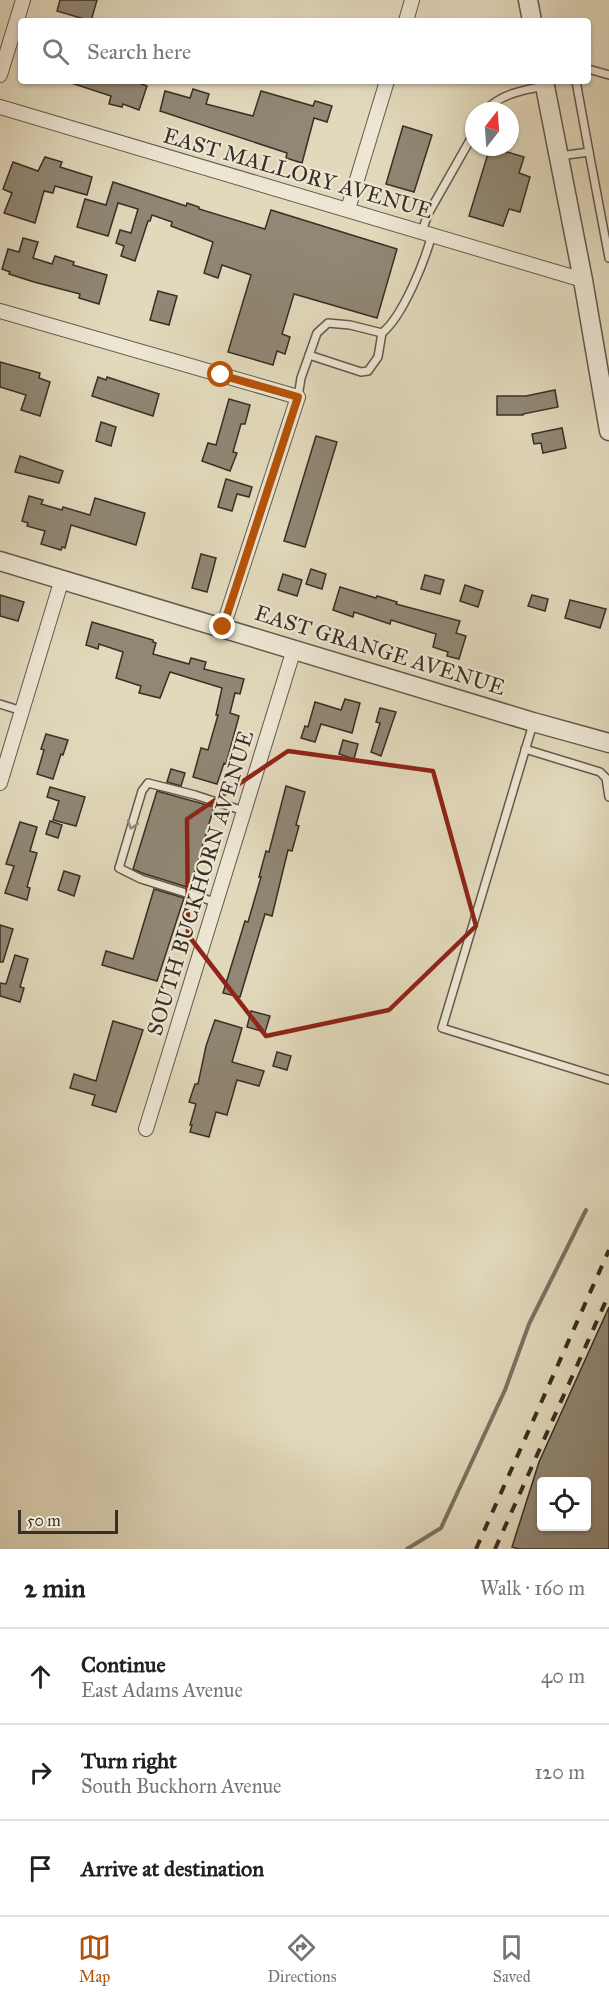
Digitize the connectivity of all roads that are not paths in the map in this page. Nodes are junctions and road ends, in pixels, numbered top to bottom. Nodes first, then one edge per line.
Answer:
1 (23, 0) edge
2 (412, 0) edge
3 (528, 0) edge
4 (407, 18) edge
5 (531, 18) edge
6 (591, 70) edge
7 (0, 75) edge
8 (609, 75) edge
9 (386, 84) edge
10 (545, 84) edge
11 (577, 84) edge
12 (494, 102) edge
13 (0, 107) edge
14 (465, 149) edge
15 (589, 152) junction
16 (559, 156) junction
17 (348, 209) junction
18 (427, 233) junction
19 (609, 258) edge
20 (583, 280) junction
21 (0, 311) edge
22 (382, 333) junction
23 (309, 356) junction
24 (298, 397) junction
25 (608, 421) edge
26 (0, 561) edge
27 (62, 579) junction
28 (223, 627) junction
29 (294, 649) junction
30 (0, 704) edge
31 (22, 711) junction
32 (533, 722) junction
33 (609, 743) edge
34 (525, 749) junction
35 (0, 783) edge
36 (609, 797) edge
37 (244, 811) junction
38 (215, 902) junction
39 (609, 1080) edge
40 (146, 1129) dead end

1 - 7 street
2 - 4 street
3 - 5 street
6 - 8 lane
9 - 17 street
10 - 12 lane
10 - 16 street
11 - 15 lane
13 - 17 street, EAST MALLORY AVENUE
14 - 18 lane
15 - 16 lane
15 - 19 lane
16 - 20 street
17 - 18 street, EAST MALLORY AVENUE
18 - 20 street, EAST MALLORY AVENUE
18 - 22 lane
20 - 25 street
21 - 24 street
22 - 23 lane
22 - 23 lane
23 - 24 lane
24 - 28 street
26 - 27 street, EAST GRANGE AVENUE
27 - 28 street, EAST GRANGE AVENUE
27 - 31 street
28 - 29 street, EAST GRANGE AVENUE
29 - 32 street, EAST GRANGE AVENUE
29 - 37 street, SOUTH BUCKHORN AVENUE
30 - 31 lane
31 - 35 street
32 - 33 street, EAST GRANGE AVENUE
32 - 34 lane
34 - 36 lane
34 - 39 lane
37 - 38 street, SOUTH BUCKHORN AVENUE
37 -> 38 lane
38 - 40 street, SOUTH BUCKHORN AVENUE

